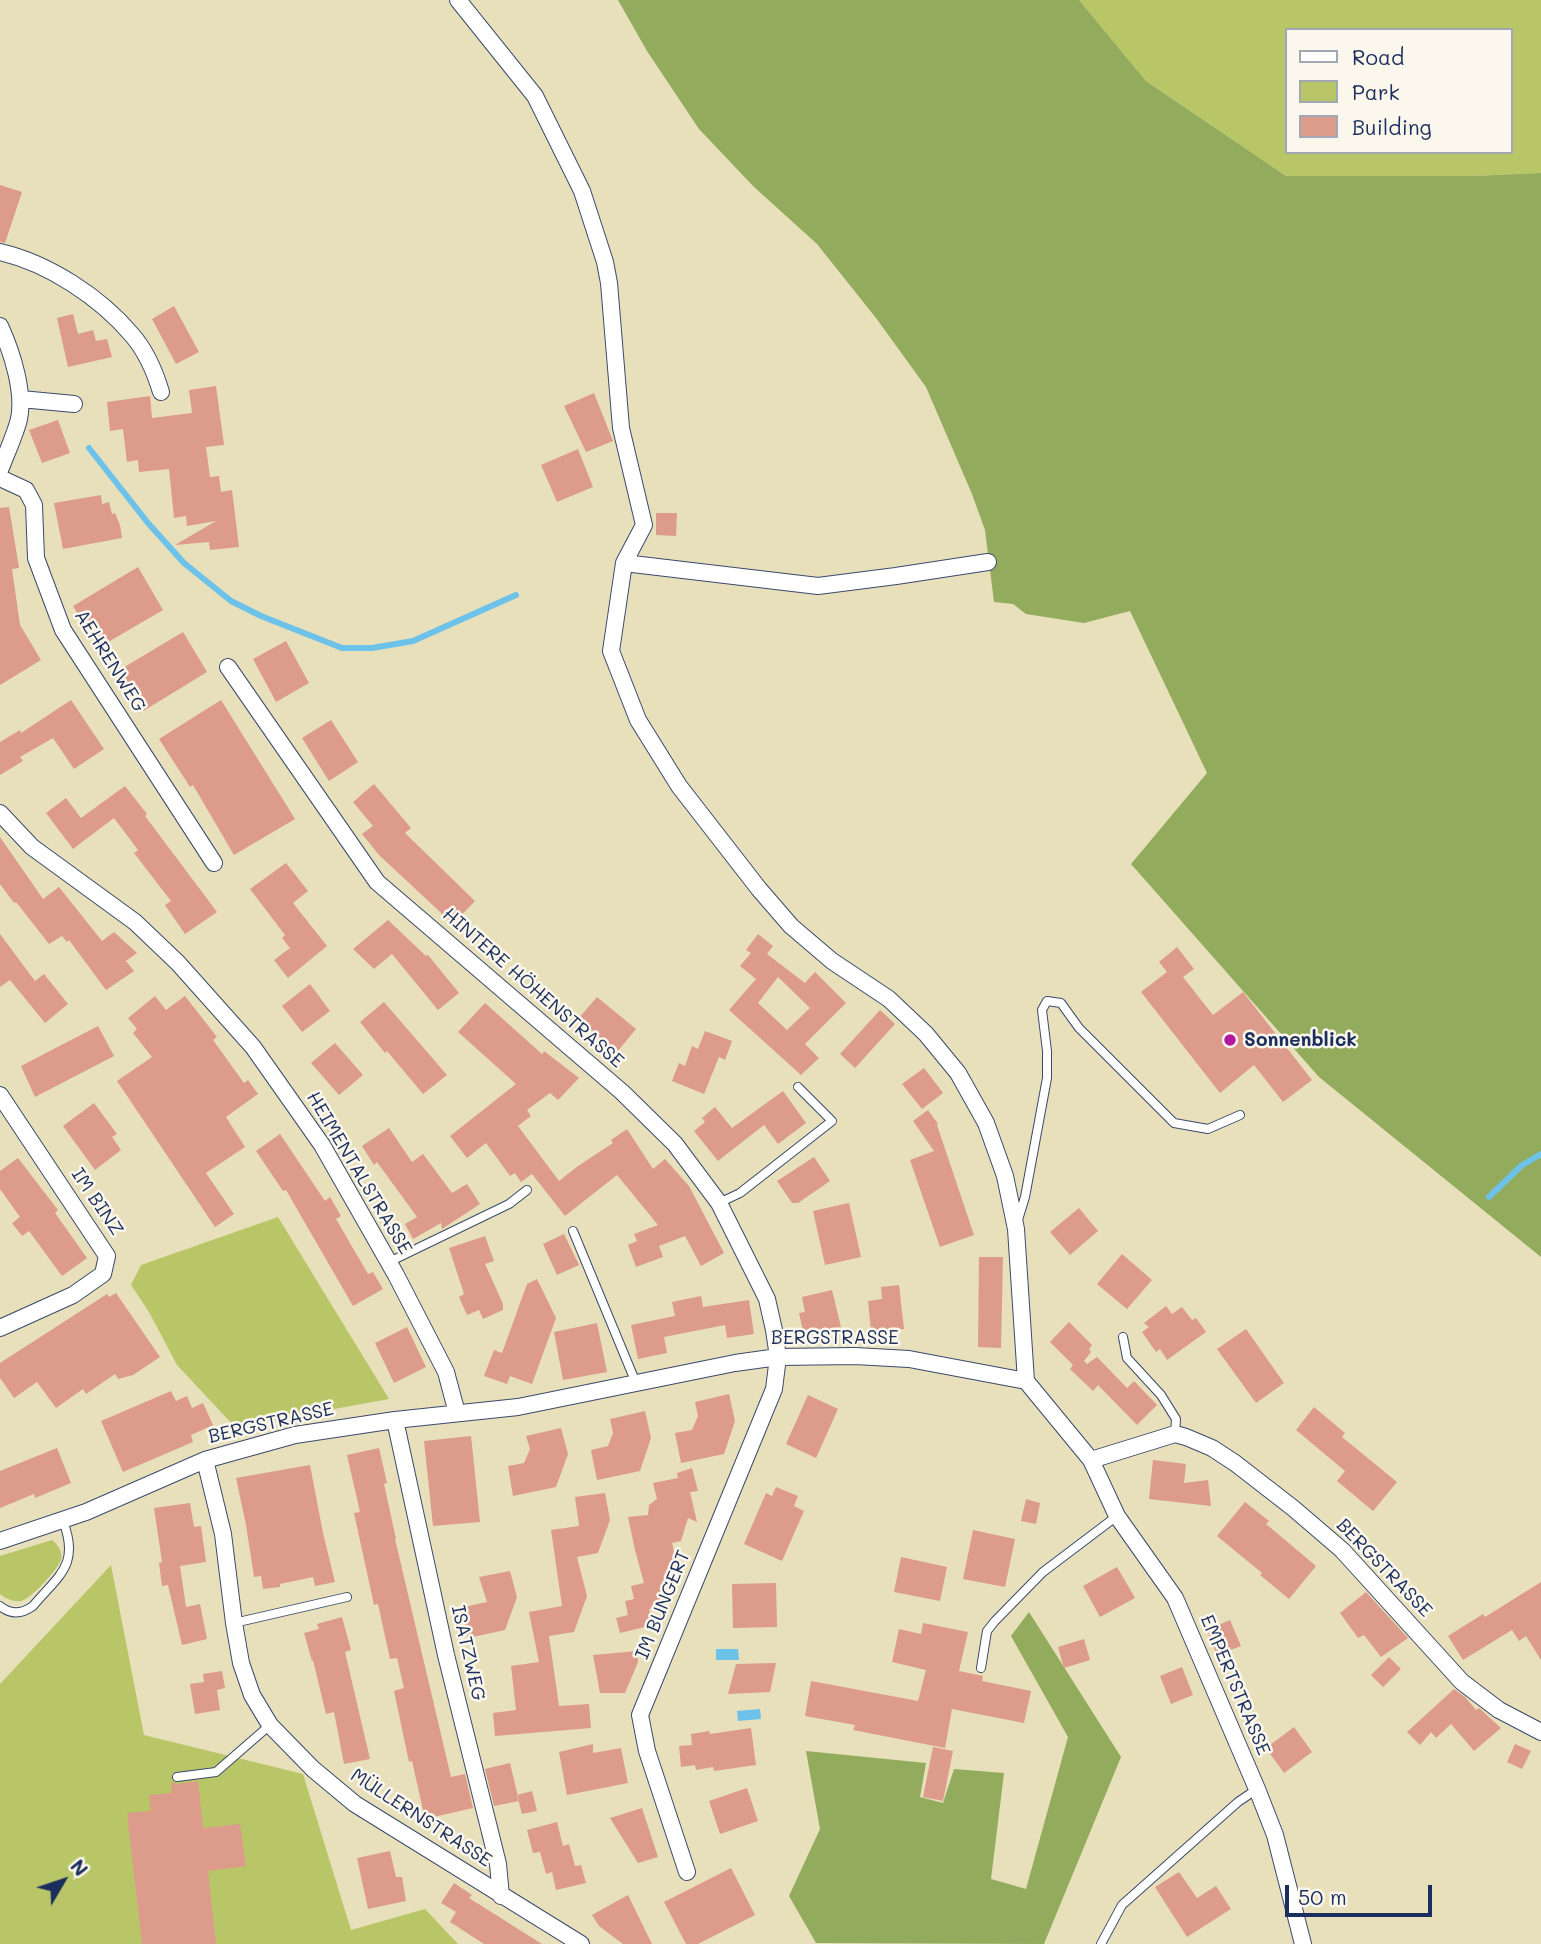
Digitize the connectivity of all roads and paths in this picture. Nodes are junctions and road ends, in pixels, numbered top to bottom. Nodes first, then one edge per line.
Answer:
1 (458, 0) edge
2 (0, 251) edge
3 (0, 326) edge
4 (161, 393) dead end
5 (21, 399) junction
6 (74, 404) dead end
7 (0, 470) edge
8 (0, 478) edge
9 (988, 562) dead end
10 (624, 563) junction
11 (228, 667) dead end
12 (0, 813) edge
13 (214, 863) dead end
14 (798, 1087) dead end
15 (0, 1095) edge
16 (1240, 1115) dead end
17 (527, 1190) dead end
18 (719, 1203) junction
19 (1016, 1229) junction
20 (573, 1231) dead end
21 (389, 1262) junction
22 (0, 1328) edge
23 (1123, 1337) dead end
24 (778, 1357) junction
25 (1026, 1381) junction
26 (636, 1383) junction
27 (457, 1413) junction
28 (395, 1420) junction
29 (1175, 1434) junction
30 (205, 1460) junction
31 (1091, 1460) junction
32 (1117, 1516) junction
33 (63, 1521) junction
34 (0, 1541) edge
35 (348, 1597) dead end
36 (0, 1606) edge
37 (234, 1623) junction
38 (981, 1668) dead end
39 (270, 1725) junction
40 (1541, 1732) edge
41 (177, 1777) dead end
42 (1257, 1789) junction
43 (687, 1872) dead end
44 (501, 1896) junction
45 (581, 1944) edge
46 (1101, 1944) edge
47 (1303, 1944) edge

1 - 10 street
2 - 4 street
3 - 5 street
5 - 6 street
5 - 7 street
8 - 13 street, AEHRENWEG
9 - 10 street
10 - 19 street
11 - 18 street, HINTERE HÖHENSTRASSE
12 - 21 street, HEIMENTALSTRASSE
14 - 18 lane
15 - 22 street, IM BINZ
16 - 19 lane
17 - 21 lane
18 - 24 street, HINTERE HÖHENSTRASSE
19 - 25 street
20 - 26 lane
21 - 27 street, HEIMENTALSTRASSE
23 - 29 lane
24 - 25 street, BERGSTRASSE
24 - 26 street, BERGSTRASSE
24 - 43 street, IM BUNGERT
25 - 31 street
26 - 27 street, BERGSTRASSE
27 - 28 street, BERGSTRASSE
28 - 30 street, BERGSTRASSE
28 - 44 street, ISATZWEG
29 - 31 street
29 - 40 street, BERGSTRASSE
30 - 33 street, BERGSTRASSE
30 - 37 street, MÜLLERNSTRASSE
31 - 32 street, EMPERTSTRASSE
32 - 38 lane
32 - 42 street, EMPERTSTRASSE
33 - 34 street, BERGSTRASSE
33 - 36 lane
35 - 37 lane
37 - 39 street, MÜLLERNSTRASSE
39 - 41 lane
39 - 44 street, MÜLLERNSTRASSE
42 - 46 lane
42 - 47 street, EMPERTSTRASSE
44 - 45 street, MÜLLERNSTRASSE

